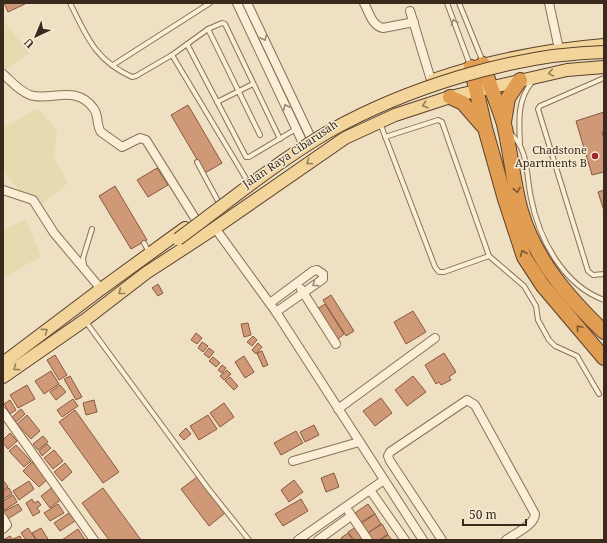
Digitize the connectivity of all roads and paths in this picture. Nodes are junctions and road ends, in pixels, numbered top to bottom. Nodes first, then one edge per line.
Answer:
1 (70, 3) edge
2 (210, 3) edge
3 (238, 3) edge
4 (247, 3) edge
5 (364, 3) edge
6 (447, 3) edge
7 (459, 3) edge
8 (549, 3) edge
9 (410, 11) dead end
10 (414, 22) junction
11 (208, 29) junction
12 (186, 44) junction
13 (604, 45) edge
14 (559, 49) junction
15 (604, 52) edge
16 (172, 55) junction
17 (604, 58) edge
18 (503, 59) junction
19 (113, 65) junction
20 (472, 67) junction
21 (604, 67) edge
22 (3, 74) edge
23 (536, 77) junction
24 (604, 78) edge
25 (431, 80) junction
26 (514, 81) junction
27 (253, 84) junction
28 (490, 87) junction
29 (238, 91) junction
30 (472, 92) junction
31 (450, 97) junction
32 (217, 102) junction
33 (379, 122) junction
34 (504, 127) junction
35 (485, 128) junction
36 (296, 129) junction
37 (260, 135) dead end
38 (385, 136) junction
39 (280, 139) junction
40 (307, 140) junction
41 (520, 145) junction
42 (197, 162) dead end
43 (248, 182) junction
44 (3, 190) edge
45 (219, 203) junction
46 (196, 220) junction
47 (215, 228) junction
48 (92, 229) dead end
49 (179, 241) junction
50 (489, 256) junction
51 (86, 269) junction
52 (146, 273) junction
53 (604, 274) edge
54 (114, 279) junction
55 (297, 284) junction
56 (101, 289) junction
57 (303, 293) junction
58 (604, 300) edge
59 (270, 303) junction
60 (584, 311) junction
61 (276, 312) junction
62 (85, 320) junction
63 (604, 323) edge
64 (604, 332) edge
65 (435, 338) dead end
66 (336, 344) dead end
67 (604, 358) edge
68 (3, 363) edge
69 (3, 377) edge
70 (599, 394) dead end
71 (338, 409) junction
72 (3, 412) edge
73 (359, 442) junction
74 (293, 461) dead end
75 (384, 480) junction
76 (370, 490) junction
77 (346, 507) junction
78 (351, 516) junction
79 (3, 518) edge
80 (3, 529) edge
81 (308, 533) junction
82 (94, 540) edge
83 (249, 540) edge
84 (298, 540) edge
85 (314, 540) edge
86 (318, 540) edge
87 (368, 540) edge
88 (405, 540) edge
89 (423, 540) edge
90 (442, 540) edge
91 (506, 540) edge

1 - 19 lane
2 - 19 lane
36 -> 3 street
4 -> 40 street
5 - 10 street
20 -> 6 lane
7 - 20 lane
8 - 14 street
9 - 10 street
10 - 25 street
11 - 12 lane
11 - 27 lane
11 - 29 lane
12 - 16 lane
12 - 32 lane
13 - 14 main road, Jalan Raya Cibarusah
14 - 18 main road, Jalan Raya Cibarusah
15 - 49 main road, Jalan Raya Cibarusah, bridge
16 - 19 lane
16 - 43 lane
17 - 49 main road, Jalan Raya Cibarusah
18 - 20 main road, Jalan Raya Cibarusah
18 - 26 main road
20 - 25 main road, Jalan Raya Cibarusah
20 - 28 highway
20 - 30 highway
21 -> 23 main road, Jalan Raya Cibarusah
22 - 46 street
23 - 26 main road, Jalan Raya Cibarusah
23 - 41 lane
24 - 53 lane
25 - 40 main road, Jalan Raya Cibarusah
26 - 28 main road, Jalan Raya Cibarusah
26 - 34 highway
27 - 29 lane
27 - 39 lane
28 - 30 main road, Jalan Raya Cibarusah
28 - 34 highway
29 - 32 lane
29 - 37 lane
30 - 31 main road, Jalan Raya Cibarusah
30 - 35 highway
31 -> 33 main road, Jalan Raya Cibarusah
31 - 35 highway
32 - 39 lane
33 - 38 lane
33 -> 47 main road, Jalan Raya Cibarusah
34 - 41 lane
34 -> 60 highway
67 -> 35 highway
36 - 39 lane
36 - 40 street
38 - 50 lane
38 - 50 lane
40 - 43 main road, Jalan Raya Cibarusah
41 - 58 lane
42 - 45 lane
43 - 45 main road, Jalan Raya Cibarusah
44 - 51 street
45 - 46 main road, Jalan Raya Cibarusah
46 - 54 main road, Jalan Raya Cibarusah
47 - 52 main road, Jalan Raya Cibarusah
47 - 59 street
48 - 51 lane
49 - 52 main road, Jalan Raya Cibarusah
49 - 54 main road, Jalan Raya Cibarusah
50 - 70 lane
51 - 56 street
52 -> 62 main road, Jalan Raya Cibarusah
54 - 56 main road, Jalan Raya Cibarusah
55 - 57 street
55 -> 57 street
55 - 59 street
68 -> 56 main road, Jalan Raya Cibarusah
57 - 61 street
57 - 66 street
59 - 61 street
60 - 63 highway
60 - 64 highway
61 - 71 street
62 -> 69 main road, Jalan Raya Cibarusah
62 - 83 lane
65 - 71 street
71 - 73 street
72 - 82 street
73 - 74 street
73 - 75 street
75 - 76 street
75 - 89 street
76 - 77 street
76 - 88 street
77 - 78 street
77 - 81 street
78 - 86 street
78 - 87 street
79 - 80 street
81 - 84 street
81 - 85 street
90 - 91 street

